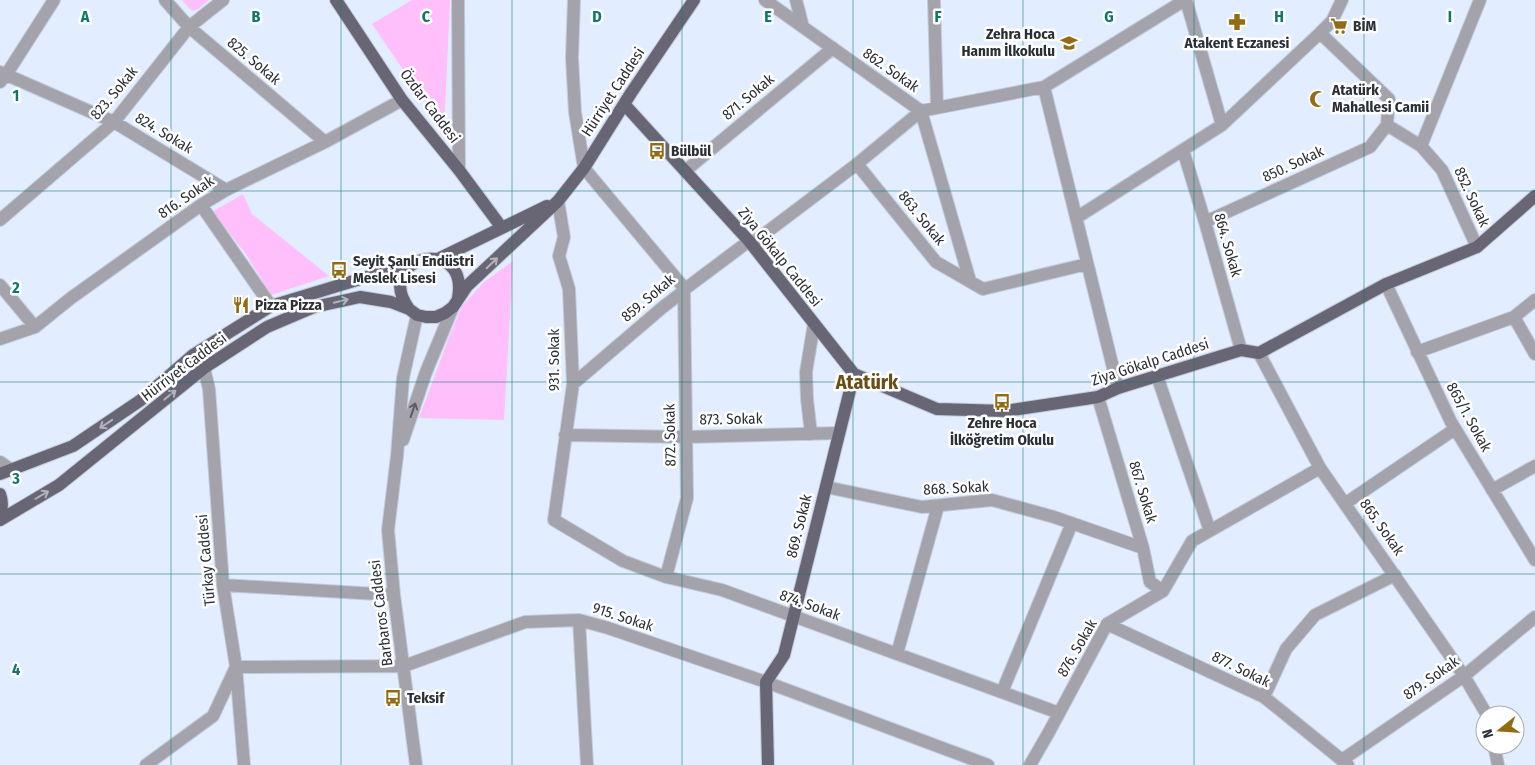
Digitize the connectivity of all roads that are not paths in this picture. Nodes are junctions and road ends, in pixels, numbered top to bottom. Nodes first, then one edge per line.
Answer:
1 (54, 0) edge
2 (165, 0) edge
3 (223, 0) edge
4 (336, 0) edge
5 (458, 0) edge
6 (574, 0) edge
7 (694, 0) edge
8 (765, 0) edge
9 (796, 0) edge
10 (934, 0) edge
11 (1186, 0) edge
12 (1342, 0) edge
13 (1480, 0) edge
14 (189, 27) junction
15 (803, 27) junction
16 (1320, 33) junction
17 (833, 48) junction
18 (2, 77) edge
19 (1044, 87) junction
20 (402, 100) junction
21 (624, 104) junction
22 (937, 108) junction
23 (922, 111) junction
24 (114, 122) junction
25 (1387, 124) junction
26 (1222, 126) junction
27 (325, 142) junction
28 (1421, 146) junction
29 (1183, 150) junction
30 (857, 164) junction
31 (584, 168) junction
32 (459, 170) junction
33 (684, 171) junction
34 (226, 190) junction
35 (1535, 196) edge
36 (558, 201) junction
37 (201, 205) junction
38 (1076, 218) junction
39 (0, 220) edge
40 (1205, 222) junction
41 (502, 228) junction
42 (750, 243) junction
43 (1477, 246) junction
44 (438, 259) junction
45 (1087, 264) junction
46 (408, 268) junction
47 (970, 281) junction
48 (1386, 284) junction
49 (0, 286) edge
50 (684, 290) junction
51 (1535, 300) edge
52 (455, 303) junction
53 (270, 306) junction
54 (413, 312) junction
55 (1514, 317) junction
56 (814, 324) junction
57 (35, 327) junction
58 (0, 339) edge
59 (1241, 350) junction
60 (1417, 352) junction
61 (1259, 353) junction
62 (1535, 354) edge
63 (193, 355) junction
64 (204, 368) junction
65 (854, 374) junction
66 (1157, 376) junction
67 (573, 384) junction
68 (1118, 388) junction
69 (1098, 397) junction
70 (1456, 429) junction
71 (839, 433) junction
72 (811, 434) junction
73 (565, 435) junction
74 (686, 437) junction
75 (397, 456) junction
76 (1535, 466) edge
77 (3, 468) edge
78 (1320, 468) junction
79 (826, 487) junction
80 (1492, 490) junction
81 (0, 494) edge
82 (1346, 503) junction
83 (938, 506) junction
84 (0, 515) edge
85 (0, 520) edge
86 (554, 520) joint
87 (1072, 523) junction
88 (1210, 531) junction
89 (1143, 548) junction
90 (1535, 560) edge
91 (1395, 575) junction
92 (666, 577) junction
93 (223, 585) junction
94 (1163, 591) junction
95 (394, 595) junction
96 (793, 616) junction
97 (1535, 617) edge
98 (579, 620) junction
99 (1106, 624) junction
100 (897, 654) junction
101 (404, 666) junction
102 (236, 667) junction
103 (1464, 676) junction
104 (766, 682) junction
105 (1002, 692) junction
106 (1264, 697) junction
107 (1481, 705) edge
108 (1059, 713) junction
109 (967, 762) edge
110 (1345, 762) edge
111 (146, 765) edge
112 (244, 765) edge
113 (416, 765) edge
114 (587, 765) edge
115 (768, 765) edge
116 (988, 765) edge
117 (1030, 765) edge

1 - 18 street
2 - 14 street, 825. Sokak
3 - 14 street, 823. Sokak
4 - 20 main road, Özdar Caddesi
5 - 32 street
6 - 31 street
7 - 21 main road, Hürriyet Caddesi
8 - 15 street, 862. Sokak
9 - 15 street
10 - 22 street
11 - 19 street, 862. Sokak
11 - 26 street
12 - 16 street
13 - 28 street
14 - 24 street, 823. Sokak
14 - 27 street, 825. Sokak
15 - 17 street, 862. Sokak
16 - 25 street
16 - 26 street
17 - 23 street, 862. Sokak
17 - 33 street, 871. Sokak
18 - 24 street, 824. Sokak
19 - 22 street, 862. Sokak
19 - 38 street
20 - 27 street, 816. Sokak
20 - 32 main road, Özdar Caddesi
21 - 31 main road, Hürriyet Caddesi
21 - 33 main road, Ziya Gökalp Caddesi
22 - 23 street, 862. Sokak
23 - 30 street, 859. Sokak
23 - 47 street
24 - 34 street, 824. Sokak
24 - 39 street, 823. Sokak
25 - 28 street
25 - 40 street, 850. Sokak
26 - 29 street
27 - 34 street, 816. Sokak
28 - 43 street, 852. Sokak
29 - 38 street
29 - 40 street, 864. Sokak
30 - 42 street, 859. Sokak
30 - 47 street, 863. Sokak
31 - 36 main road, Hürriyet Caddesi
31 - 50 street
32 - 41 main road, Özdar Caddesi
33 - 42 main road, Ziya Gökalp Caddesi
34 - 37 street, 816. Sokak
35 - 43 main road
36 - 41 main road, Hürriyet Caddesi
52 -> 36 main road, Hürriyet Caddesi
36 - 67 street, 931. Sokak
37 - 53 street
37 - 57 street, 816. Sokak
38 - 45 street
40 - 59 street, 864. Sokak
41 - 44 main road, Hürriyet Caddesi
42 - 50 street, 859. Sokak
42 - 56 main road, Ziya Gökalp Caddesi
43 - 48 main road
44 - 46 main road, Hürriyet Caddesi
44 - 52 main road
45 - 47 street, 863. Sokak
45 - 68 street
46 - 53 main road, Hürriyet Caddesi
46 - 54 main road
48 - 60 street, 865/1. Sokak
48 - 61 main road
49 - 57 street
50 - 67 street, 859. Sokak
50 - 74 street, 872. Sokak
51 - 55 street
52 - 54 main road, Hürriyet Caddesi
75 -> 52 street, Barbaros Caddesi
53 - 63 main road, Hürriyet Caddesi
64 -> 54 main road, Hürriyet Caddesi
54 - 75 street, Barbaros Caddesi
55 - 60 street
55 - 62 street
56 - 65 main road, Ziya Gökalp Caddesi
56 - 72 street
57 - 58 street, 816. Sokak
59 - 61 main road, Ziya Gökalp Caddesi
59 - 66 main road, Ziya Gökalp Caddesi
60 - 70 street, 865/1. Sokak
61 - 78 street, 865. Sokak
63 - 64 street, Türkay Caddesi
63 -> 77 main road, Hürriyet Caddesi
85 -> 64 main road, Hürriyet Caddesi
64 - 93 street, Türkay Caddesi
65 - 69 main road, Ziya Gökalp Caddesi
65 - 71 main road, 869. Sokak
66 - 68 main road, Ziya Gökalp Caddesi
66 - 88 street
67 - 73 street, 931. Sokak
68 - 69 main road, Ziya Gökalp Caddesi
69 - 89 street, 867. Sokak
70 - 80 street, 865/1. Sokak
70 - 82 street
71 - 72 street, 873. Sokak
71 - 79 main road, 869. Sokak
72 - 74 street, 873. Sokak
73 - 74 street, 873. Sokak
73 - 86 street, 931. Sokak
74 - 92 street, 872. Sokak
75 - 95 street, Barbaros Caddesi
76 - 80 street
78 - 82 street, 865. Sokak
78 - 88 street, 876. Sokak
79 - 83 street, 868. Sokak
79 - 96 main road, 869. Sokak
80 - 90 street, 865/1. Sokak
81 - 84 main road
82 - 91 street, 865. Sokak
83 - 87 street, 868. Sokak
83 - 100 street
86 - 92 street, 874. Sokak
87 - 89 street, 868. Sokak
87 - 105 street
88 - 94 street, 876. Sokak
89 - 94 street, 867. Sokak
91 - 103 street, 865. Sokak
91 - 106 street
92 - 96 street, 874. Sokak
93 - 95 street
93 - 102 street, Türkay Caddesi
94 - 99 street, 876. Sokak
95 - 101 street, Barbaros Caddesi
96 - 100 street, 874. Sokak
96 - 104 main road, 869. Sokak
97 - 103 street, 879. Sokak
98 - 101 street, 915. Sokak
98 - 104 street, 915. Sokak
98 - 114 street
99 - 106 street, 877. Sokak
99 - 108 street, 876. Sokak
100 - 105 street, 874. Sokak
101 - 102 street, 915. Sokak
101 - 113 street, Barbaros Caddesi
102 - 111 street
102 - 112 street, Türkay Caddesi
103 - 107 street, 865. Sokak
103 - 110 street, 879. Sokak
104 - 109 street, 915. Sokak
104 - 115 main road
105 - 108 street, 874. Sokak
106 - 110 street, 877. Sokak
108 - 117 street, 876. Sokak
109 - 116 street, 915. Sokak

